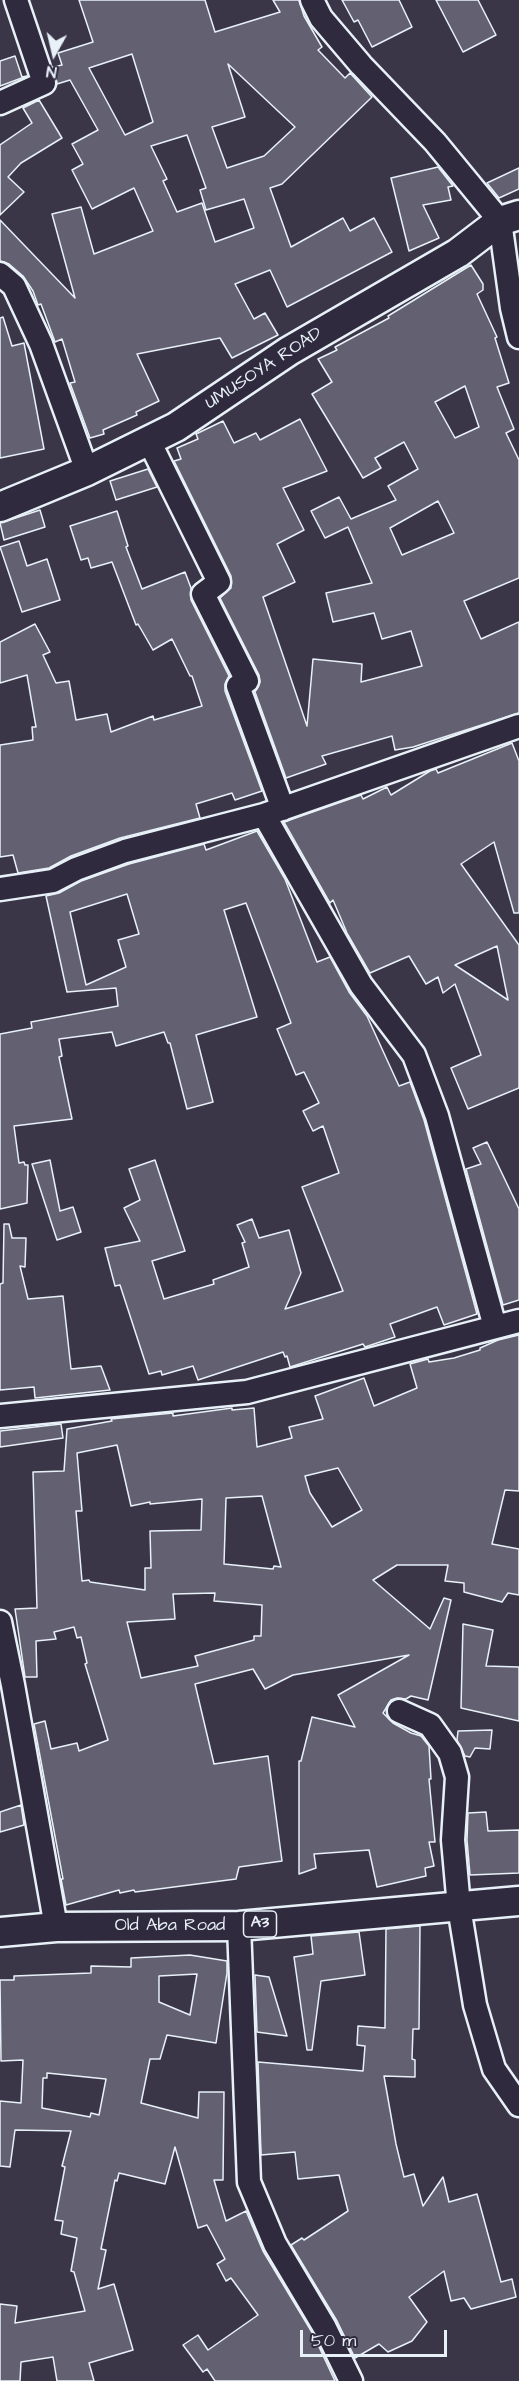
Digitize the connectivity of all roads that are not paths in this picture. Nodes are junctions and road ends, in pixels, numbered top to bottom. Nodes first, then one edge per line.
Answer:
1 (16, 0) edge
2 (312, 0) edge
3 (0, 103) edge
4 (509, 218) edge
5 (0, 274) edge
6 (519, 337) edge
7 (149, 441) junction
8 (87, 471) junction
9 (0, 507) edge
10 (519, 726) edge
11 (274, 812) junction
12 (0, 889) edge
13 (519, 1321) edge
14 (495, 1328) junction
15 (0, 1416) edge
16 (0, 1622) edge
17 (399, 1711) dead end
18 (519, 1901) edge
19 (459, 1907) junction
20 (239, 1926) junction
21 (56, 1927) junction
22 (0, 1932) edge
23 (519, 2105) edge
24 (351, 2381) edge

1 - 3 street
2 - 4 street
4 - 6 street
4 - 7 main road, UMUSOYA ROAD
5 - 8 street
7 - 8 main road, UMUSOYA ROAD
7 - 11 street
8 - 9 main road, UMUSOYA ROAD
10 - 11 street
11 - 12 street
11 - 14 street
13 - 14 street
14 - 15 street
16 - 21 street
17 - 19 street
18 - 19 main road, Old Aba Road / A3
19 - 20 main road, Old Aba Road / A3
19 - 23 street
20 - 21 main road, Old Aba Road / A3
20 - 24 street
21 - 22 main road, Old Aba Road / A3

